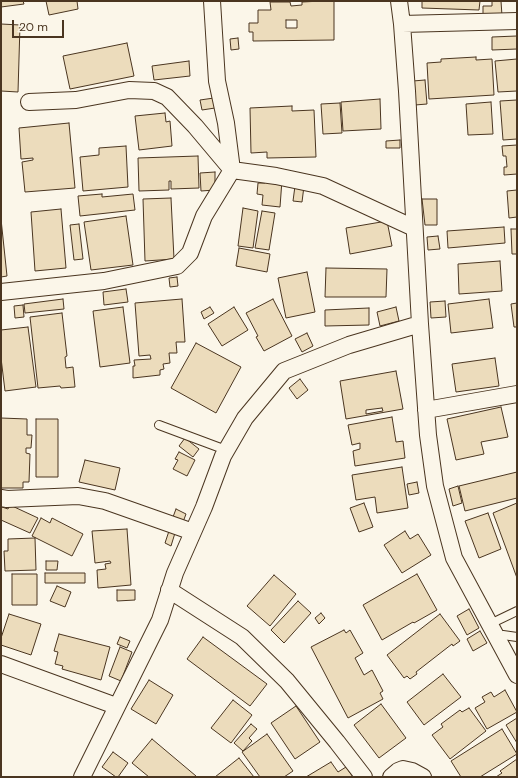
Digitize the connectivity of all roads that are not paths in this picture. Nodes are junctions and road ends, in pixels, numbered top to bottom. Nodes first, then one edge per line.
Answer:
1 (212, 1) edge
2 (399, 1) edge
3 (517, 22) edge
4 (402, 24) junction
5 (29, 102) dead end
6 (232, 170) junction
7 (414, 228) junction
8 (1, 292) edge
9 (420, 324) junction
10 (517, 394) edge
11 (426, 410) junction
12 (159, 425) dead end
13 (226, 450) junction
14 (1, 498) edge
15 (193, 532) junction
16 (169, 590) junction
17 (517, 611) edge
18 (494, 630) junction
19 (517, 637) edge
20 (1, 664) edge
21 (517, 675) edge
22 (116, 706) junction
23 (82, 777) edge
24 (364, 777) edge
25 (391, 777) edge
26 (423, 777) edge

1 - 6 street
2 - 4 street
3 - 4 street
4 - 7 street
5 - 6 street
6 - 7 street
6 - 8 street
7 - 9 street
9 - 11 street
9 - 13 street
10 - 11 street
11 - 18 street
12 - 13 lane
13 - 15 street
14 - 15 street
15 - 16 street
16 - 22 street
16 - 24 street
17 - 18 lane
18 - 19 lane
18 - 21 street
20 - 22 street
22 - 23 street
25 - 26 street

